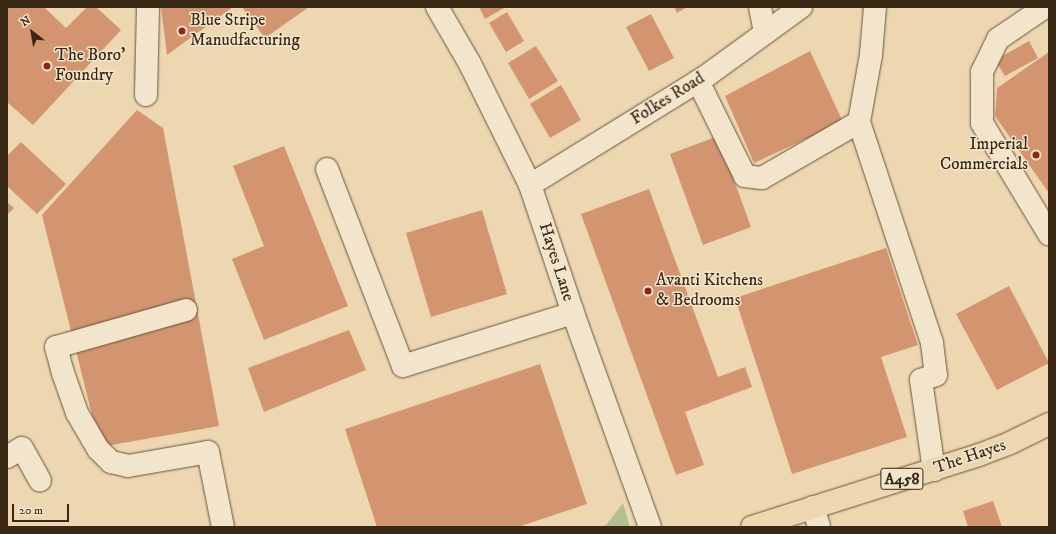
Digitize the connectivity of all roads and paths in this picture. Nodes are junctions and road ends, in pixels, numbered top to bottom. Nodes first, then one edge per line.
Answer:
1 (148, 7) edge
2 (437, 7) edge
3 (760, 7) edge
4 (801, 7) edge
5 (875, 7) edge
6 (1045, 7) edge
7 (765, 33) junction
8 (698, 81) junction
9 (146, 95) dead end
10 (859, 122) junction
11 (327, 168) dead end
12 (530, 185) junction
13 (1049, 234) edge
14 (186, 310) dead end
15 (572, 313) junction
16 (1049, 424) edge
17 (7, 457) edge
18 (934, 470) junction
19 (40, 480) dead end
20 (816, 517) edge
21 (223, 527) edge
22 (650, 527) edge
23 (752, 527) edge

1 - 9 street
2 - 12 street, Hayes Lane
3 - 7 street
4 - 7 street, Folkes Road
5 - 10 street
6 - 13 street
7 - 8 street, Folkes Road
8 - 10 street
8 - 12 street, Folkes Road
10 - 18 street
11 - 15 street
12 - 15 street, Hayes Lane
14 - 21 street
15 - 22 street, Hayes Lane
16 - 18 highway, The Hayes / A458
17 - 19 street
18 - 20 highway, The Hayes / A458
20 - 23 highway, The Hayes / A458

